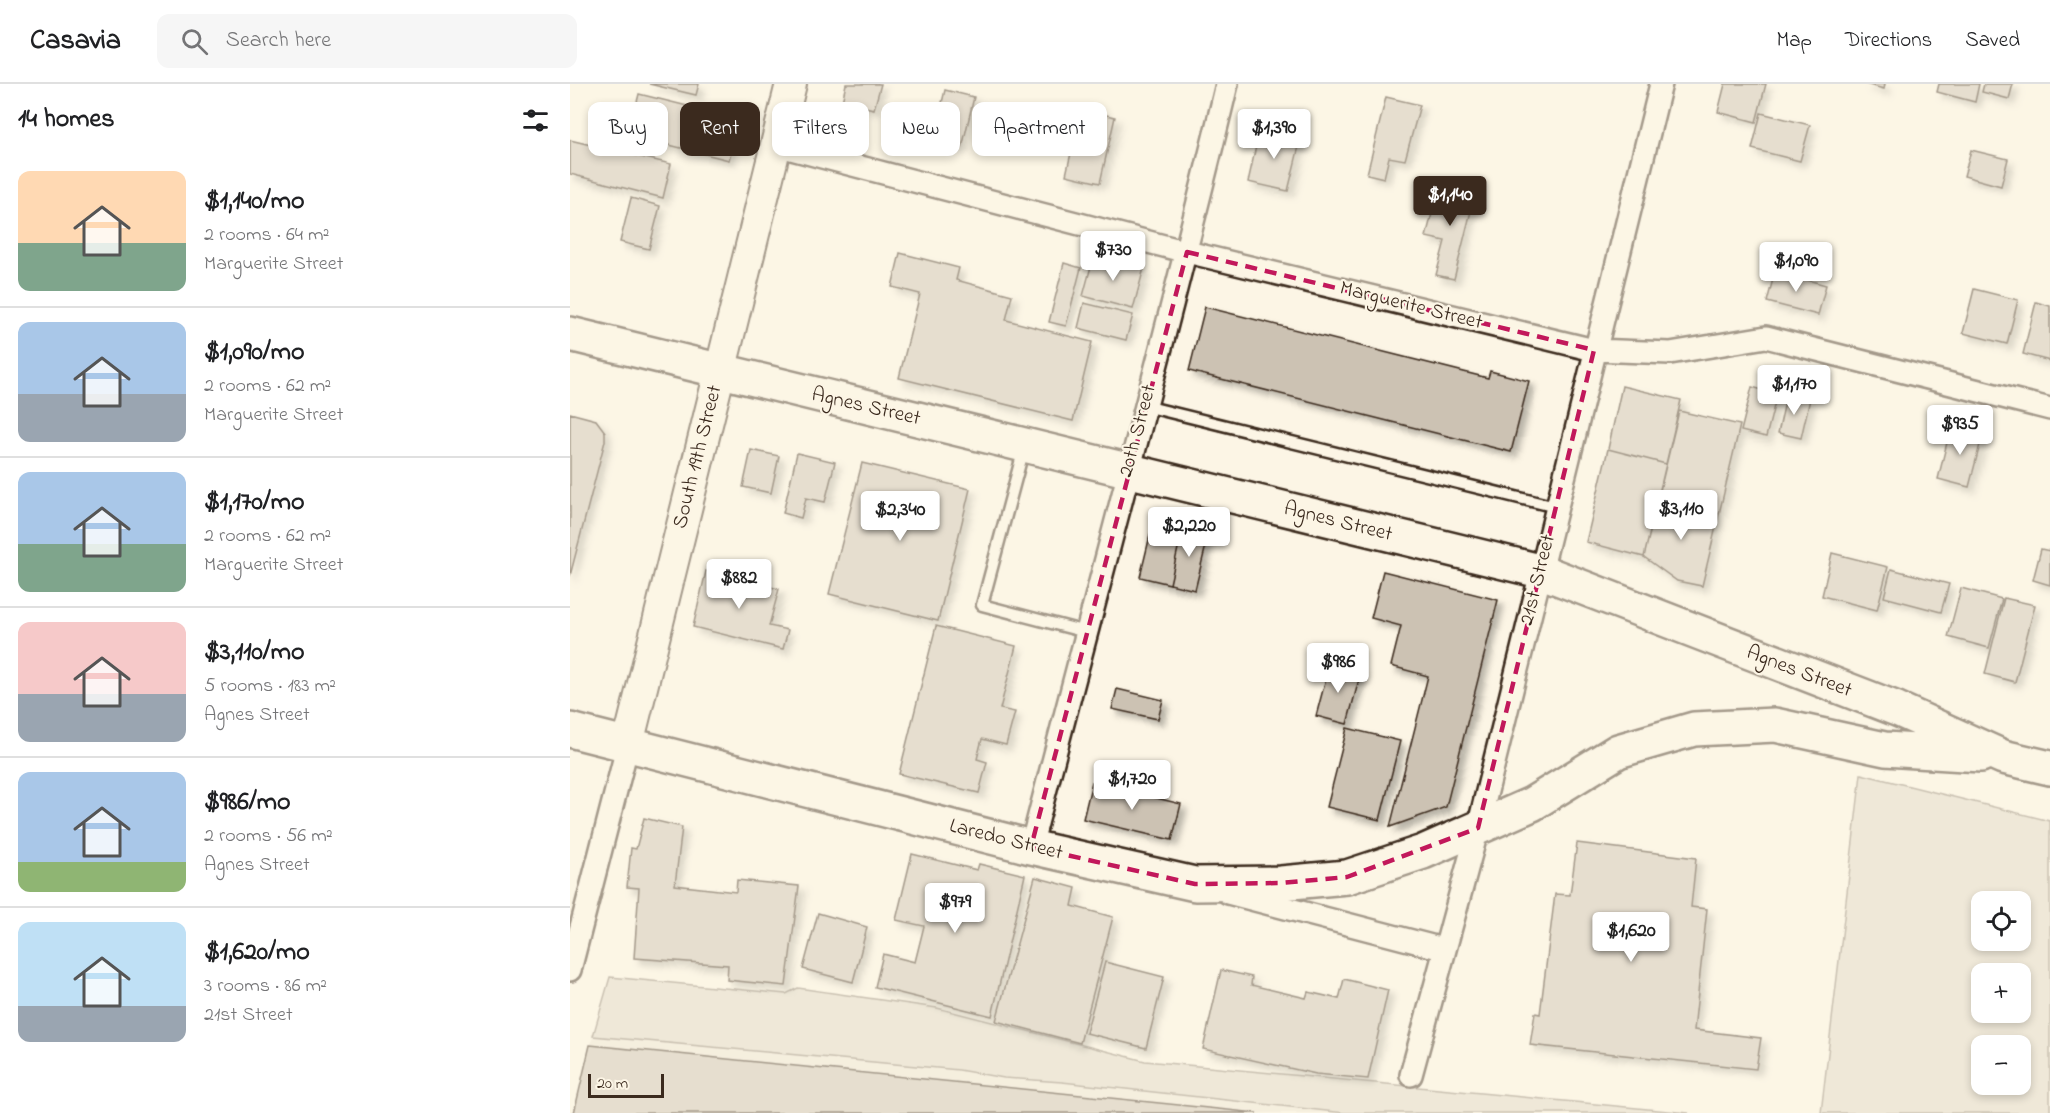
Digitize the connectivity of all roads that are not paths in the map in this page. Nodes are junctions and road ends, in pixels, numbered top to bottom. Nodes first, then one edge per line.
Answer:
1 (791, 84) edge
2 (1227, 84) edge
3 (1662, 84) edge
4 (787, 102) edge
5 (773, 156) edge
6 (818, 156) edge
7 (1187, 252) junction
8 (570, 334) edge
9 (1594, 350) junction
10 (718, 372) junction
11 (1145, 406) junction
12 (2050, 409) edge
13 (1024, 445) junction
14 (1127, 471) junction
15 (1556, 507) junction
16 (1540, 571) junction
17 (1086, 632) junction
18 (570, 730) edge
19 (628, 744) junction
20 (2003, 757) junction
21 (2050, 768) edge
22 (1478, 828) junction
23 (1031, 847) junction
24 (1195, 884) junction
25 (578, 909) edge
26 (1443, 950) junction
27 (570, 970) edge
28 (1411, 1075) dead end

1 - 4 street, South 19th Street
2 - 7 street, 20th Street
3 - 9 street, 21st Street
5 - 10 street, South 19th Street
6 - 7 street, Marguerite Street
7 - 9 street, Marguerite Street
7 - 11 street, 20th Street
8 - 10 main road, Agnes Street
9 - 12 street, Marguerite Street
9 - 15 street, 21st Street
10 - 13 main road, Agnes Street
10 - 19 street, South 19th Street
11 - 14 street, 20th Street
11 - 15 lane
13 - 14 main road, Agnes Street
13 - 17 lane
14 - 16 main road, Agnes Street
14 - 17 street, 20th Street
15 - 16 street, 21st Street
16 - 20 main road, Agnes Street
16 - 22 street, 21st Street
17 - 23 street, 20th Street
18 - 19 main road, Laredo Street
19 - 23 main road, Laredo Street
19 - 25 street, South 19th Street
20 - 21 main road, Agnes Street
20 - 22 main road
22 - 24 main road
22 - 26 street, 21st Street
23 - 24 main road, Laredo Street
24 - 26 street, Laredo Street
25 - 27 street, South 19th Street
26 - 28 street, 21st Street

